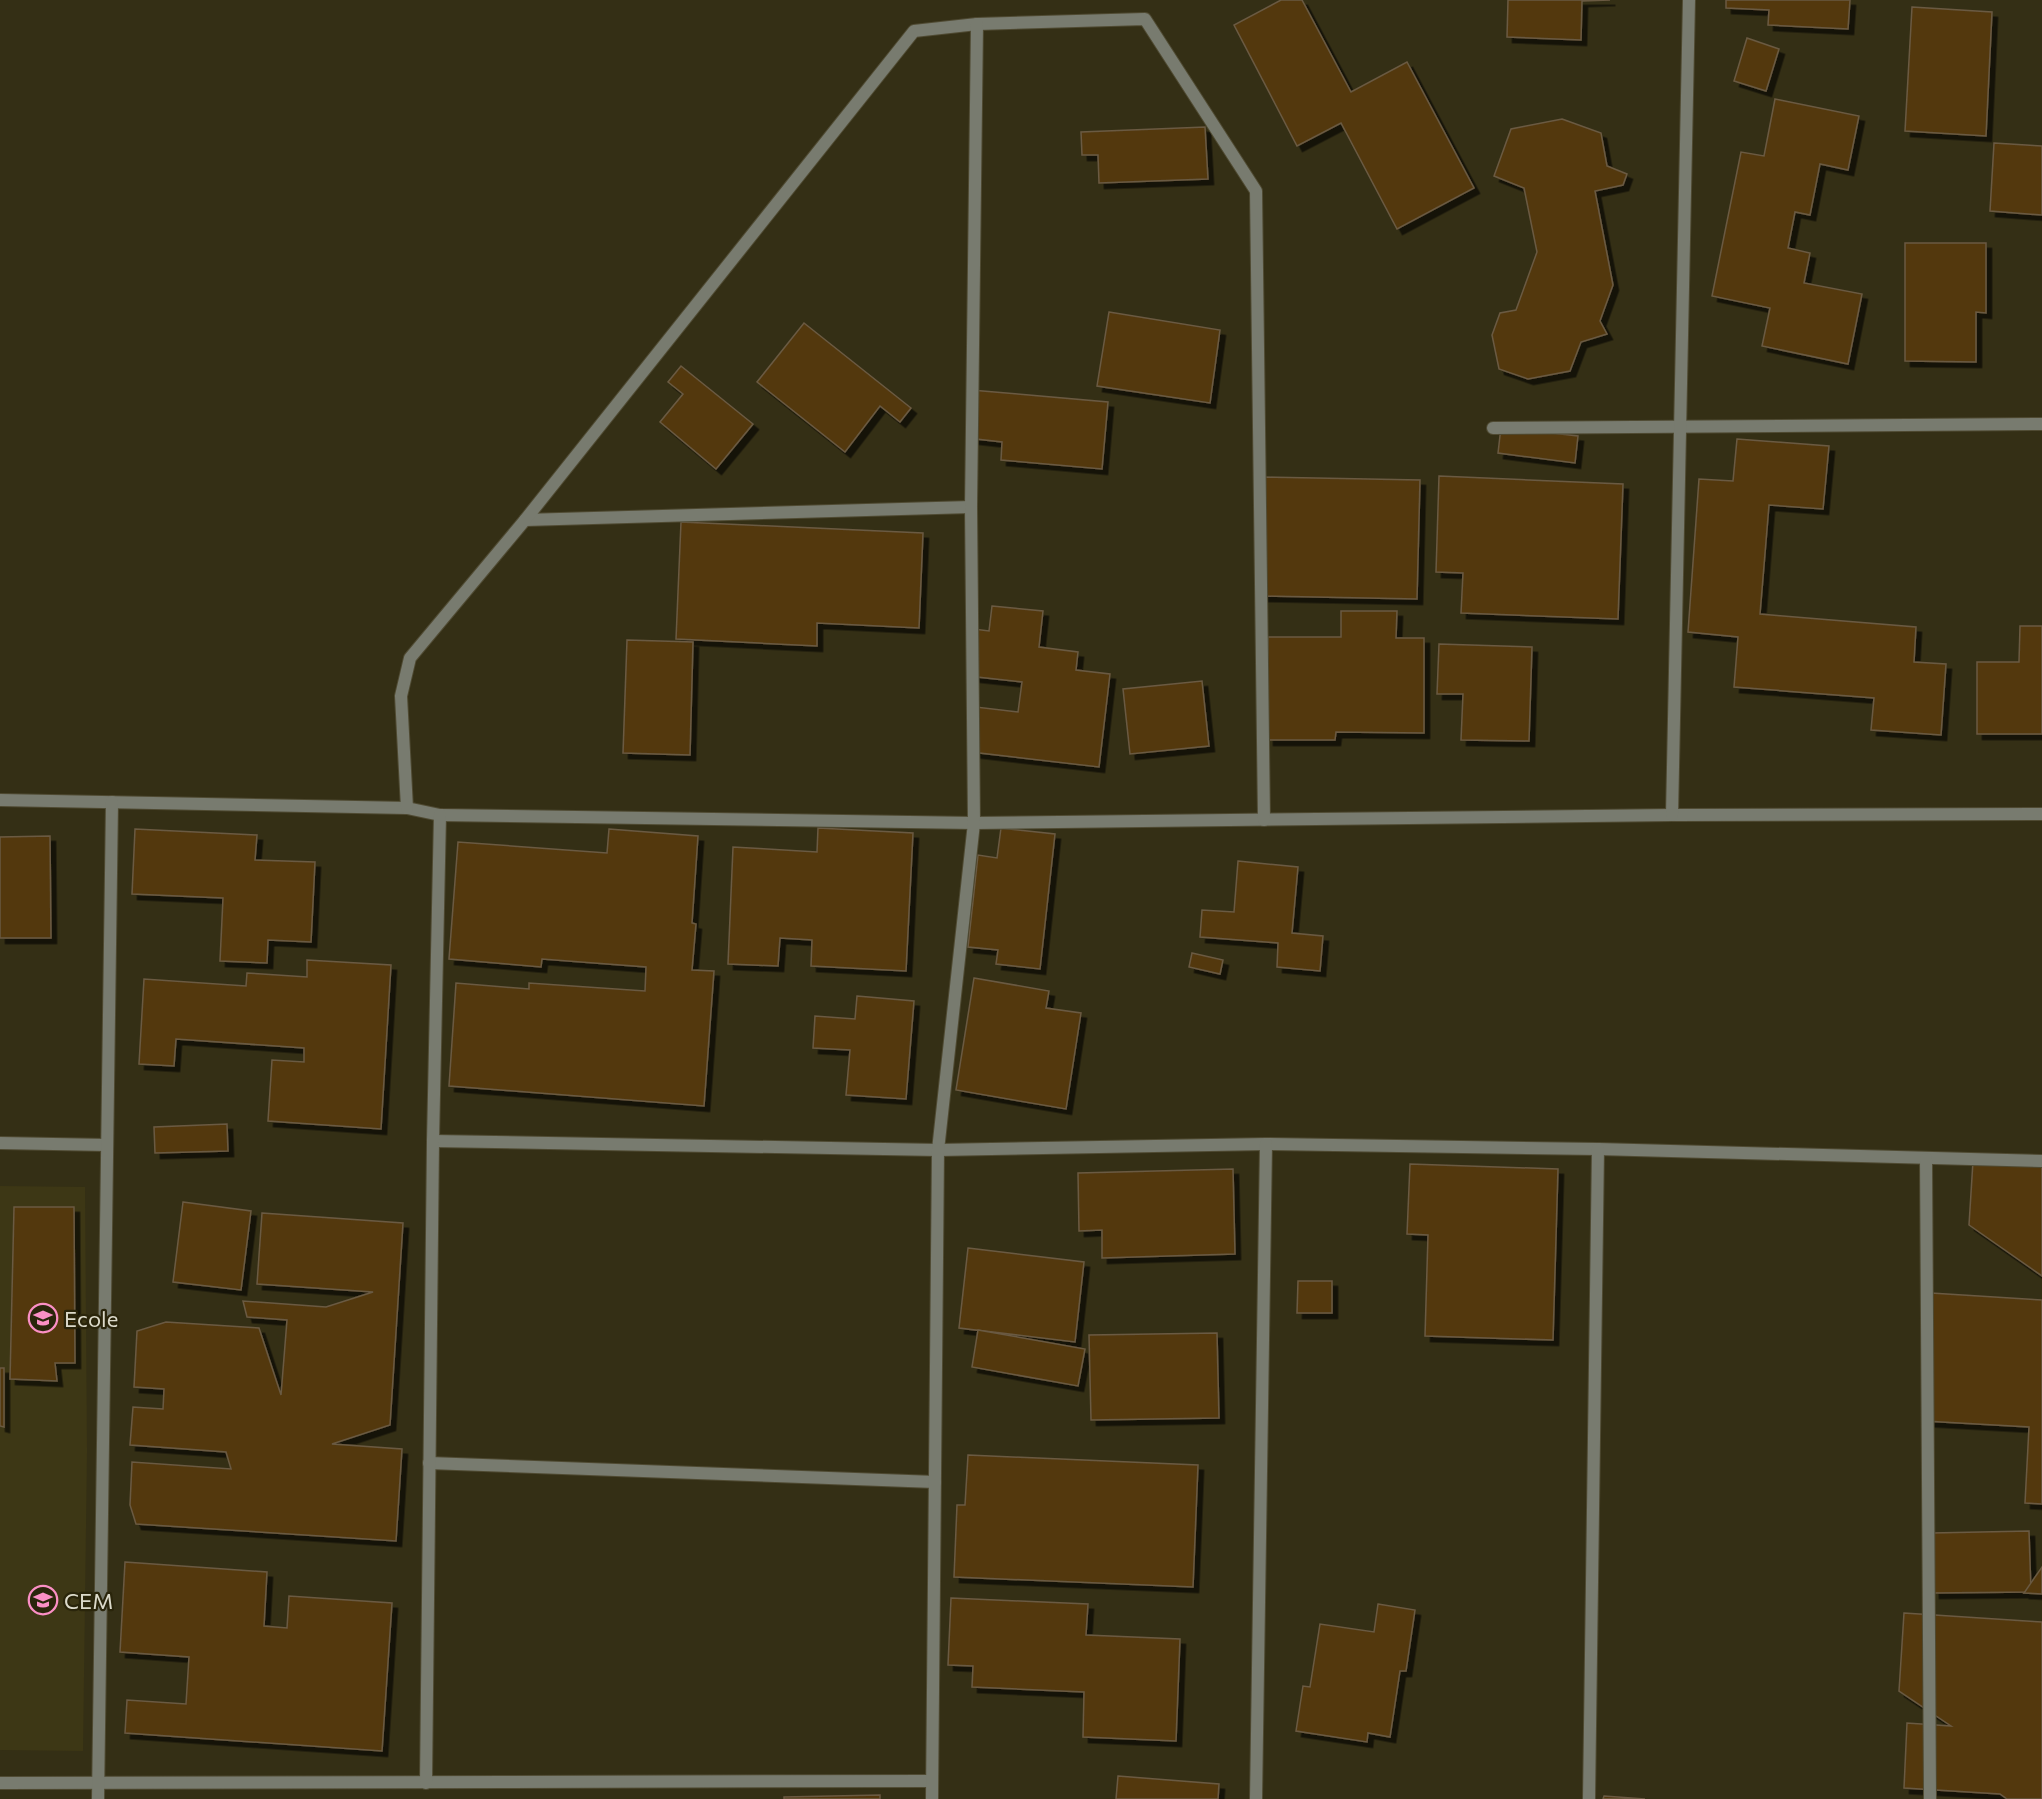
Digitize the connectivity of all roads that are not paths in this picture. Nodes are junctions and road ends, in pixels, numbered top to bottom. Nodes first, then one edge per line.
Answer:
1 (1689, 0) edge
2 (977, 24) junction
3 (2042, 424) edge
4 (1678, 427) junction
5 (1493, 428) dead end
6 (971, 507) junction
7 (525, 520) junction
8 (0, 800) edge
9 (112, 802) junction
10 (407, 808) junction
11 (1672, 814) junction
12 (2042, 814) edge
13 (440, 815) junction
14 (1264, 820) junction
15 (974, 823) junction
16 (433, 1141) junction
17 (0, 1143) edge
18 (1266, 1144) junction
19 (107, 1145) junction
20 (1599, 1149) junction
21 (938, 1150) junction
22 (1926, 1159) junction
23 (2042, 1161) edge
24 (429, 1463) junction
25 (935, 1482) junction
26 (932, 1781) junction
27 (0, 1783) edge
28 (426, 1783) junction
29 (98, 1785) junction
30 (98, 1799) edge
31 (932, 1799) edge
32 (1256, 1799) edge
33 (1589, 1799) edge
34 (1930, 1799) edge

1 - 4 street
2 - 6 street
2 - 7 street
2 - 14 street
3 - 4 street
4 - 5 street
4 - 11 street
6 - 7 street
6 - 15 street
7 - 10 street
8 - 9 street
9 - 10 street
9 - 19 street
10 - 13 street
11 - 12 street
11 - 14 street
13 - 15 street
13 - 16 street
14 - 15 street
15 - 21 street
16 - 21 street
16 - 24 street
17 - 19 street
18 - 20 street
18 - 21 street
18 - 32 street
19 - 29 street
20 - 22 street
20 - 33 street
21 - 25 street
22 - 23 street
22 - 34 street
24 - 25 street
24 - 28 street
25 - 26 street
26 - 28 street
26 - 31 street
27 - 29 street
28 - 29 street
29 - 30 street

